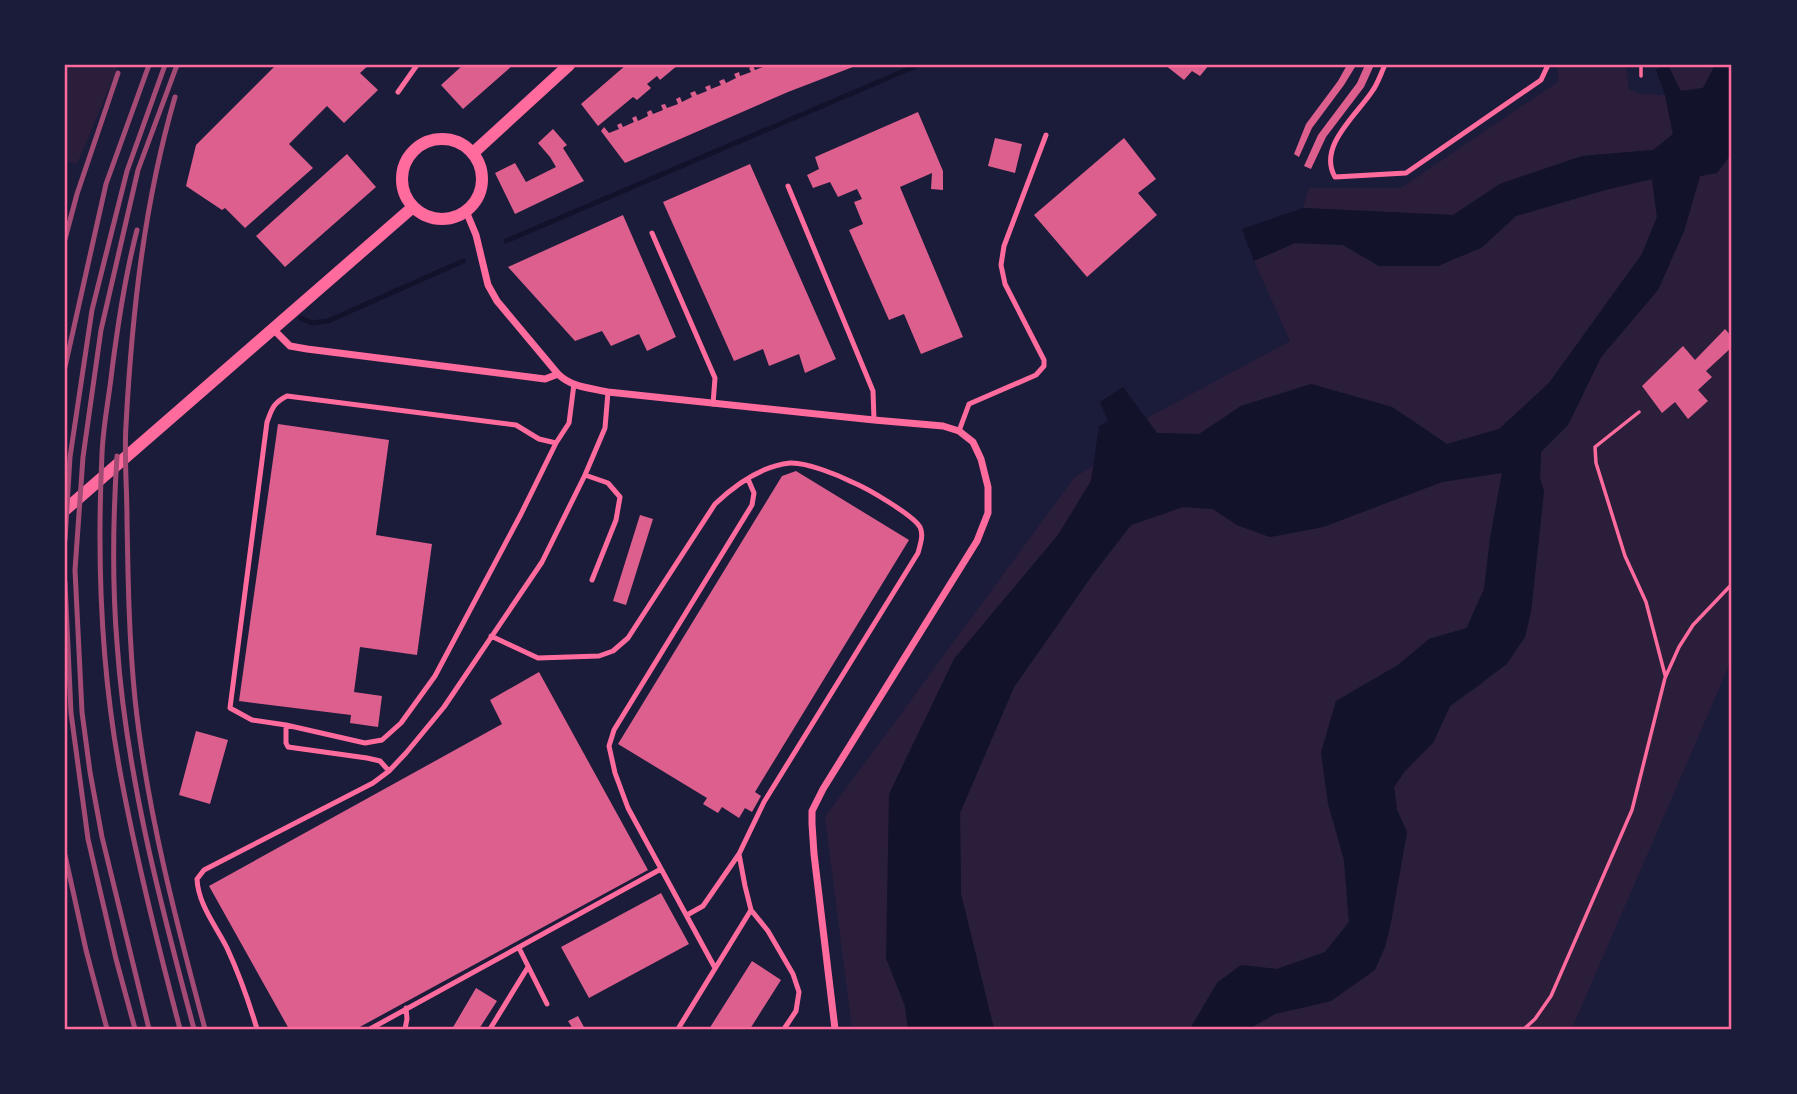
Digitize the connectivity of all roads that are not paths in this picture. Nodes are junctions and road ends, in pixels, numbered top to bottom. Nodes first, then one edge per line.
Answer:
1 (417, 65) edge
2 (569, 65) edge
3 (1385, 65) edge
4 (1548, 65) edge
5 (398, 92) dead end
6 (1046, 135) dead end
7 (473, 153) junction
8 (788, 186) dead end
9 (413, 207) junction
10 (466, 211) junction
11 (652, 233) dead end
12 (277, 326) junction
13 (558, 374) junction
14 (575, 384) junction
15 (608, 392) junction
16 (713, 404) junction
17 (874, 420) junction
18 (959, 431) junction
19 (556, 443) junction
20 (585, 475) junction
21 (748, 479) junction
22 (65, 510) edge
23 (592, 580) dead end
24 (491, 636) junction
25 (286, 725) junction
26 (389, 771) junction
27 (739, 854) junction
28 (661, 869) junction
29 (751, 910) junction
30 (687, 915) junction
31 (519, 948) junction
32 (528, 967) junction
33 (715, 968) junction
34 (547, 1004) dead end
35 (406, 1008) junction
36 (257, 1029) edge
37 (370, 1029) edge
38 (405, 1029) edge
39 (490, 1029) edge
40 (678, 1029) edge
41 (784, 1029) edge
42 (835, 1029) edge

1 - 5 lane
2 - 7 street
3 - 4 lane
6 - 18 lane
7 - 9 street
7 - 10 street
8 - 17 lane
9 - 10 street
9 - 12 street
10 - 13 street
11 - 16 lane
12 - 13 street
12 - 22 street
13 - 14 street
14 - 15 street
14 - 19 lane
15 - 16 street
15 - 20 lane
16 - 17 street
17 - 18 street
18 - 42 street
19 - 25 lane
19 - 25 lane
20 - 23 lane
20 - 24 lane
21 - 24 lane
21 - 27 lane
21 - 28 lane
24 - 26 lane
25 - 26 lane
26 - 36 lane
27 - 29 lane
27 - 30 lane
28 - 30 lane
28 - 31 lane
29 - 33 lane
29 - 41 lane
30 - 33 lane
31 - 32 lane
31 - 35 lane
32 - 34 lane
32 - 39 lane
33 - 40 lane
35 - 37 lane
35 - 38 lane

